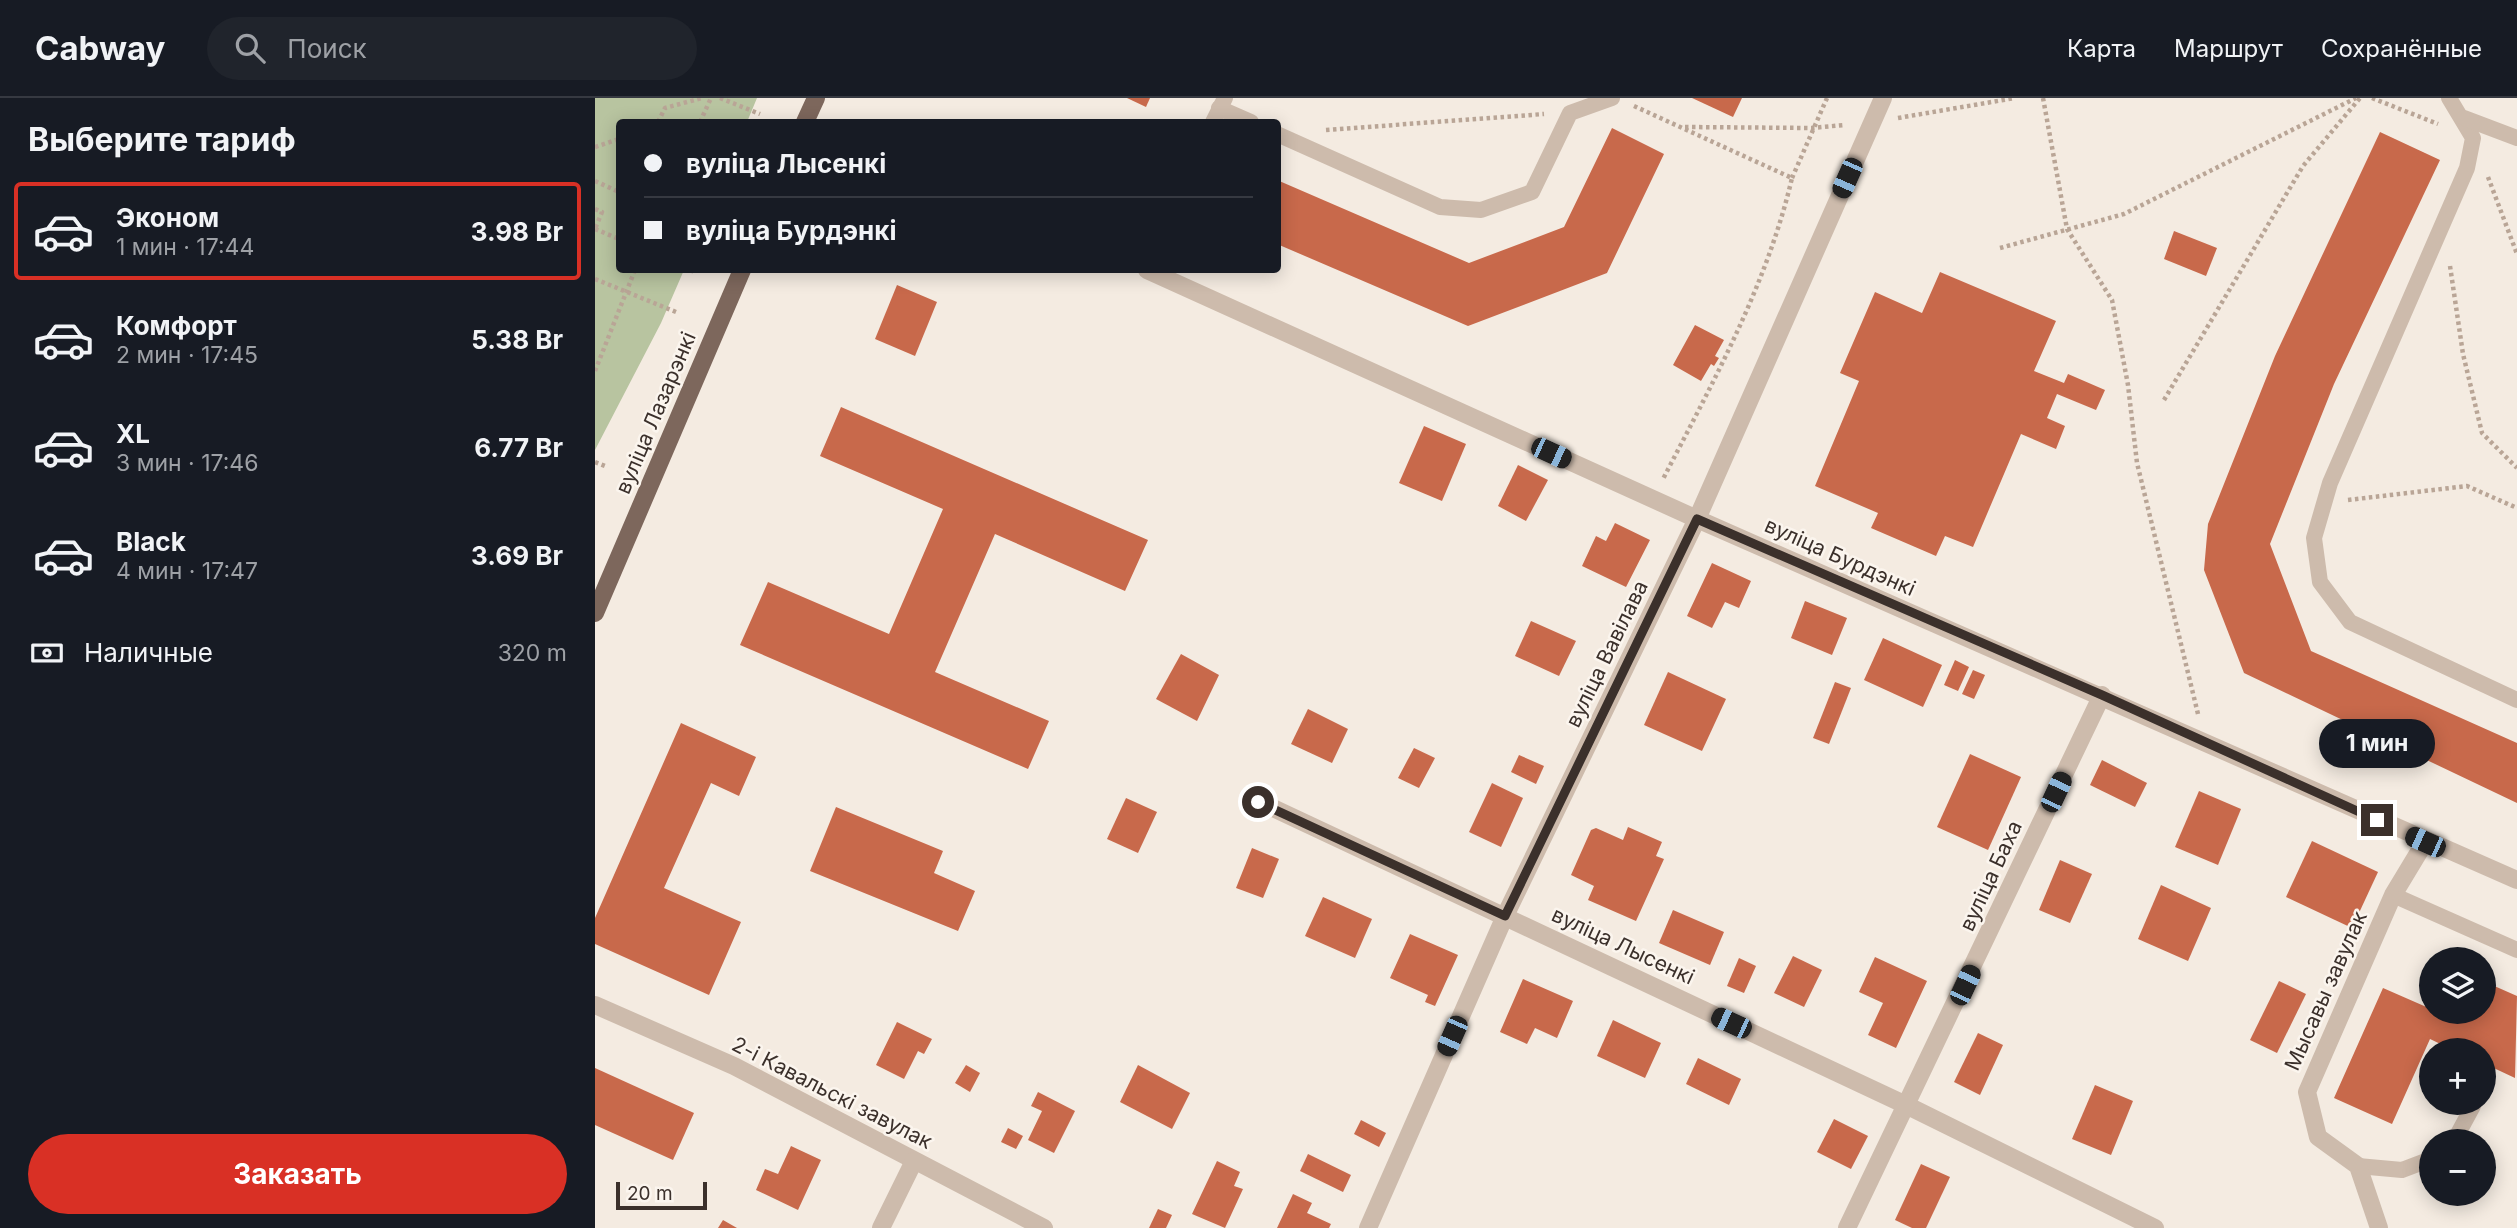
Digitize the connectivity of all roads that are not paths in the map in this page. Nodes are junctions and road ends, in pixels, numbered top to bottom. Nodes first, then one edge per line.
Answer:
1 (816, 98) edge
2 (1883, 98) edge
3 (2449, 98) edge
4 (1620, 100) edge
5 (1219, 110) edge
6 (2463, 118) junction
7 (811, 119) edge
8 (1243, 119) edge
9 (1281, 136) edge
10 (2517, 138) edge
11 (741, 273) edge
12 (1154, 273) edge
13 (1697, 519) junction
14 (595, 613) edge
15 (2102, 695) junction
16 (2517, 699) edge
17 (1258, 802) dead end
18 (2425, 842) junction
19 (2517, 880) edge
20 (2393, 895) junction
21 (1505, 916) junction
22 (2517, 950) edge
23 (595, 1005) edge
24 (1908, 1106) junction
25 (914, 1161) junction
26 (2419, 1164) edge
27 (2358, 1166) junction
28 (881, 1228) edge
29 (1044, 1228) edge
30 (1368, 1228) edge
31 (1847, 1228) edge
32 (2155, 1228) edge
33 (2379, 1228) edge

1 - 7 main road
2 - 13 street, вуліца Вавілава
3 - 6 lane
4 - 9 lane
5 - 8 lane
6 - 10 lane
6 - 16 lane
11 - 14 main road, вуліца Лазарэнкі
12 - 13 street, вуліца Бурдэнкі
13 - 15 street, вуліца Бурдэнкі
13 - 21 street, вуліца Вавілава
15 - 18 street, вуліца Бурдэнкі
15 - 24 street, вуліца Баха
17 - 21 street, вуліца Лысенкі
18 - 19 street, вуліца Бурдэнкі
18 - 20 street, Мысавы завулак
20 - 22 lane
20 - 27 street, Мысавы завулак
21 - 24 street, вуліца Лысенкі
21 - 30 street, вуліца Вавілава
23 - 25 street, 2-і Кавальскі завулак
24 - 31 street, вуліца Баха
24 - 32 street, вуліца Лысенкі
25 - 28 street
25 - 29 street, 2-і Кавальскі завулак
26 - 27 lane
27 - 33 street

